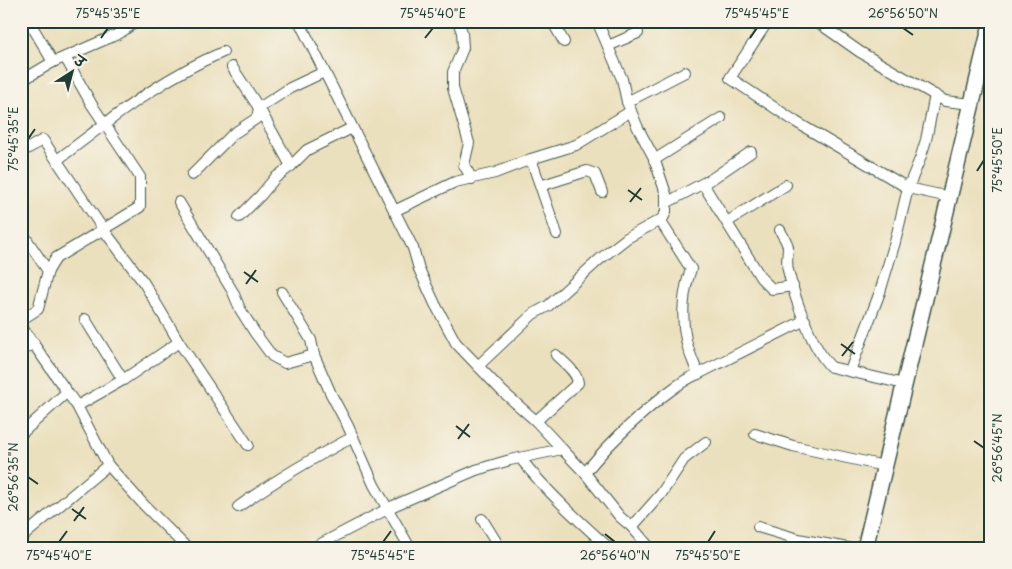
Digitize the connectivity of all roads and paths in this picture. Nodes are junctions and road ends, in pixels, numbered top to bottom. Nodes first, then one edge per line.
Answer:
1 (28, 21) edge
2 (137, 21) edge
3 (299, 21) edge
4 (458, 21) edge
5 (552, 21) edge
6 (597, 21) edge
7 (768, 21) edge
8 (816, 21) edge
9 (991, 24) edge
10 (638, 33) dead end
11 (564, 42) dead end
12 (608, 46) junction
13 (223, 52) dead end
14 (65, 57) junction
15 (53, 62) junction
16 (232, 67) dead end
17 (324, 72) junction
18 (685, 72) dead end
19 (21, 81) edge
20 (935, 95) junction
21 (972, 104) junction
22 (629, 107) junction
23 (259, 108) junction
24 (722, 118) dead end
25 (105, 124) junction
26 (352, 128) junction
27 (21, 152) edge
28 (751, 152) dead end
29 (531, 159) junction
30 (57, 160) junction
31 (654, 160) junction
32 (291, 166) junction
33 (192, 175) dead end
34 (472, 179) junction
35 (703, 184) junction
36 (786, 185) dead end
37 (540, 186) junction
38 (908, 188) junction
39 (602, 192) dead end
40 (949, 197) junction
41 (179, 202) dead end
42 (666, 202) junction
43 (394, 211) junction
44 (238, 217) dead end
45 (662, 219) junction
46 (727, 222) junction
47 (103, 229) junction
48 (780, 230) dead end
49 (21, 231) edge
50 (557, 234) dead end
51 (48, 271) junction
52 (793, 286) junction
53 (282, 292) dead end
54 (85, 319) dead end
55 (21, 320) edge
56 (805, 320) junction
57 (21, 326) edge
58 (179, 342) junction
59 (34, 343) junction
60 (21, 351) edge
61 (556, 354) dead end
62 (314, 355) junction
63 (478, 366) junction
64 (850, 371) junction
65 (698, 374) junction
66 (123, 380) junction
67 (904, 384) junction
68 (67, 392) junction
69 (76, 406) junction
70 (536, 421) junction
71 (21, 434) edge
72 (755, 434) dead end
73 (353, 437) junction
74 (706, 442) dead end
75 (248, 445) dead end
76 (562, 449) junction
77 (522, 458) junction
78 (108, 465) junction
79 (884, 466) junction
80 (585, 473) junction
81 (238, 507) dead end
82 (387, 509) junction
83 (482, 519) dead end
84 (632, 527) junction
85 (758, 527) dead end
86 (21, 538) edge
87 (187, 548) edge
88 (313, 548) edge
89 (410, 548) edge
90 (500, 548) edge
91 (609, 548) edge
92 (650, 548) edge
93 (848, 548) edge
94 (865, 548) edge

1 - 15 street
2 - 14 street
3 - 17 street
4 - 34 street
5 - 11 street
6 - 12 street
7 - 38 street
8 - 20 street
9 - 21 main road
10 - 12 street
12 - 22 street
13 - 25 street
14 - 15 street
14 - 25 street
15 - 19 street
16 - 23 street
17 - 23 street
17 - 26 street
18 - 22 street
20 - 21 street
20 - 38 street
21 - 40 main road
22 - 29 street
22 - 31 street
23 - 32 street
23 - 33 street
24 - 31 street
25 - 30 street
25 - 47 street
26 - 32 street
26 - 43 street
27 - 30 street
28 - 35 street
29 - 34 street
29 - 37 street
30 - 47 street
31 - 42 street
32 - 44 street
34 - 43 street
35 - 42 street
35 - 46 street
36 - 46 street
37 - 39 street
37 - 50 street
38 - 40 street
38 - 64 street
40 - 67 main road
41 - 62 street
42 - 45 street
43 - 63 street
45 - 63 street
45 - 65 street
46 - 52 street
47 - 51 street
47 - 58 street
48 - 52 street
49 - 51 street
51 - 55 street
52 - 56 street
53 - 62 street
54 - 66 street
56 - 64 street
56 - 65 street
57 - 59 street
58 - 66 street
58 - 75 street
59 - 60 street
59 - 68 street
61 - 70 street
62 - 73 street
63 - 70 street
64 - 67 street
65 - 80 street
66 - 69 street
67 - 79 main road
68 - 69 street
68 - 71 street
69 - 78 street
70 - 76 street
72 - 79 street
73 - 81 street
73 - 82 street
74 - 84 street
76 - 77 street
76 - 80 street
77 - 82 street
77 - 91 street
78 - 86 street
78 - 87 street
79 - 94 main road
80 - 84 street
82 - 88 street
82 - 89 street
83 - 90 street
84 - 92 street
85 - 93 street

